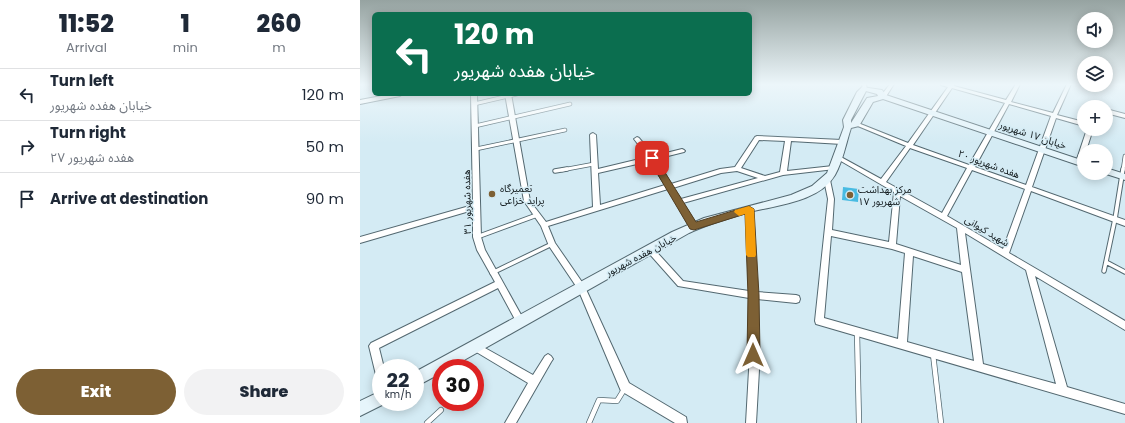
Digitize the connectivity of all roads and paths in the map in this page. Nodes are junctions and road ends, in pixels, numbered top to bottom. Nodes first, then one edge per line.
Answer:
1 (1008, 103) edge
2 (474, 104) edge
3 (510, 104) edge
4 (570, 104) dead end
5 (855, 104) edge
6 (867, 104) edge
7 (904, 104) edge
8 (939, 104) edge
9 (1011, 104) edge
10 (1060, 104) edge
11 (932, 113) junction
12 (1113, 113) edge
13 (1054, 116) junction
14 (1125, 116) edge
15 (512, 117) junction
16 (1077, 122) edge
17 (475, 126) junction
18 (852, 126) junction
19 (565, 130) dead end
20 (991, 133) junction
21 (593, 135) dead end
22 (637, 139) dead end
23 (516, 140) junction
24 (788, 140) junction
25 (842, 142) junction
26 (908, 145) junction
27 (476, 149) junction
28 (1043, 150) junction
29 (682, 151) dead end
30 (1125, 156) edge
31 (837, 157) junction
32 (652, 158) junction
33 (1077, 162) edge
34 (595, 164) junction
35 (833, 168) junction
36 (971, 168) junction
37 (737, 169) junction
38 (555, 171) dead end
39 (596, 172) junction
40 (783, 173) junction
41 (1113, 173) edge
42 (762, 177) junction
43 (1123, 177) edge
44 (827, 180) junction
45 (883, 182) junction
46 (669, 187) junction
47 (1029, 189) junction
48 (897, 190) junction
49 (679, 202) junction
50 (476, 207) junction
51 (597, 208) junction
52 (749, 209) junction
53 (537, 215) junction
54 (942, 217) junction
55 (1115, 220) junction
56 (1125, 223) edge
57 (544, 225) junction
58 (694, 227) junction
59 (960, 227) junction
60 (827, 232) junction
61 (477, 237) junction
62 (360, 240) edge
63 (552, 244) junction
64 (892, 246) junction
65 (650, 250) junction
66 (909, 252) junction
67 (1005, 254) junction
68 (1106, 262) junction
69 (1029, 268) junction
70 (966, 270) junction
71 (1104, 271) dead end
72 (1125, 272) edge
73 (492, 273) junction
74 (499, 284) junction
75 (581, 287) junction
76 (754, 295) junction
77 (796, 299) dead end
78 (521, 322) junction
79 (1125, 326) edge
80 (856, 331) junction
81 (902, 344) junction
82 (476, 347) junction
83 (932, 353) junction
84 (377, 359) edge
85 (548, 359) dead end
86 (979, 366) junction
87 (424, 375) edge
88 (534, 381) junction
89 (625, 387) junction
90 (1063, 391) junction
91 (372, 403) edge
92 (360, 409) edge
93 (1125, 409) edge
94 (440, 411) edge
95 (427, 423) edge
96 (510, 423) edge
97 (589, 423) edge
98 (682, 423) edge
99 (751, 423) edge
100 (859, 423) edge
101 (941, 423) edge

1 - 20 street
2 - 17 street, هفده شهریور ۳۱
3 - 15 street
4 - 15 lane
5 - 18 street
6 - 18 street
7 - 11 street, خیابان ۱۷ شهریور
8 - 11 street
9 - 13 street
10 - 13 street
11 - 20 street, خیابان ۱۷ شهریور
11 - 26 street
12 - 14 street
13 - 16 street
13 - 28 street
15 - 17 lane
15 - 23 street
17 - 27 street, هفده شهریور ۳۱
18 - 25 street
18 - 26 street, هفده شهریور ۲۰
19 - 23 lane
20 - 28 street, خیابان ۱۷ شهریور
20 - 36 street
21 - 34 street
22 - 32 street
23 - 27 lane
23 - 53 street
24 - 25 street
24 - 37 street
24 - 40 street
25 - 31 street
26 - 36 street, هفده شهریور ۲۰
26 - 45 street
27 - 50 street, هفده شهریور ۳۱
28 - 33 street, خیابان ۱۷ شهریور
28 - 47 street
29 - 32 street
30 - 43 lane
31 - 35 street
31 - 45 street, شهید کیوانی
32 - 39 street
32 - 46 street
34 - 38 lane
34 - 39 street
35 - 40 street
35 - 44 street
36 - 47 street, هفده شهریور ۲۰
36 - 54 street
37 - 42 street
37 - 46 street
39 - 51 street
40 - 42 street
41 - 43 street
42 - 49 street
43 - 55 lane
44 - 52 street, خیابان هفده شهریور
44 - 60 street
45 - 48 street, شهید کیوانی
46 - 49 street
46 - 51 street
47 - 55 street, هفده شهریور ۲۰
47 - 67 street
48 - 54 street, شهید کیوانی
48 - 64 street
49 - 58 street
50 - 61 street, هفده شهریور ۳۱
50 - 62 street
51 - 57 street
52 - 58 street, خیابان هفده شهریور
52 - 76 street
53 - 57 street
53 - 61 lane
54 - 59 street, شهید کیوانی
55 - 56 street, هفده شهریور ۲۰
55 - 68 lane
57 - 63 street
58 - 65 street, خیابان هفده شهریور
59 - 67 street, شهید کیوانی
59 - 70 street
60 - 64 street
60 - 80 street
61 - 73 street, هفده شهریور ۳۱
63 - 73 lane
63 - 75 street
64 - 66 street
65 - 75 street, خیابان هفده شهریور
65 - 76 street
66 - 70 street
66 - 81 street
67 - 69 street, شهید کیوانی
68 - 71 lane
68 - 72 lane
69 - 79 street, شهید کیوانی
69 - 90 street
70 - 86 street
73 - 74 street, هفده شهریور ۳۱
74 - 78 street, هفده شهریور ۳۱
74 - 84 street
75 - 78 street, خیابان هفده شهریور
75 - 89 street
76 - 77 street
76 - 99 street
78 - 82 street, خیابان هفده شهریور
80 - 81 street
80 - 100 lane
81 - 83 street
82 - 87 street, خیابان هفده شهریور
82 - 88 street
83 - 86 street
83 - 101 lane
85 - 88 street
86 - 90 street
88 - 96 street
89 - 97 lane
89 - 98 street
90 - 93 street
91 - 92 street
94 - 95 lane

